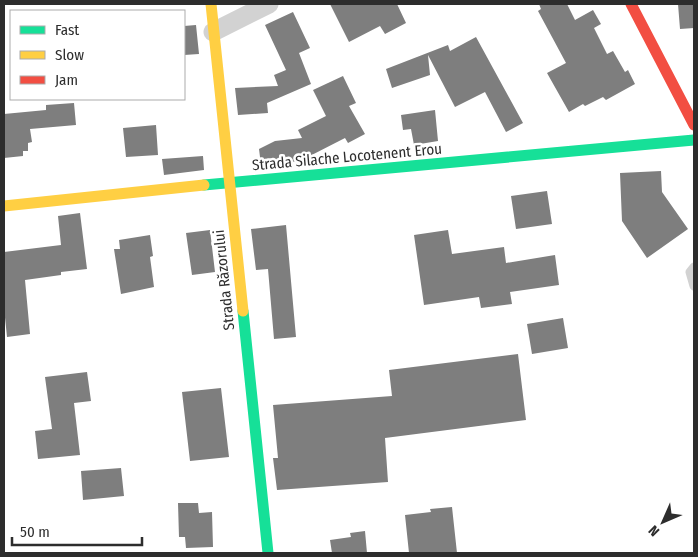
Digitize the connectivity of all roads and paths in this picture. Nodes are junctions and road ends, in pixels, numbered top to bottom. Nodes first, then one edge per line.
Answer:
1 (211, 4) edge
2 (269, 4) edge
3 (631, 4) edge
4 (213, 32) junction
5 (694, 125) edge
6 (694, 140) edge
7 (228, 183) junction
8 (4, 206) edge
9 (694, 267) edge
10 (694, 286) edge
11 (268, 553) edge

1 - 4 street, Strada Răzorului
2 - 4 street
3 - 5 street
4 - 7 street, Strada Răzorului
6 - 7 street, Strada Silache Locotenent Erou
7 - 8 street, Strada Silache Locotenent Erou
7 - 11 street, Strada Răzorului
9 - 10 lane

